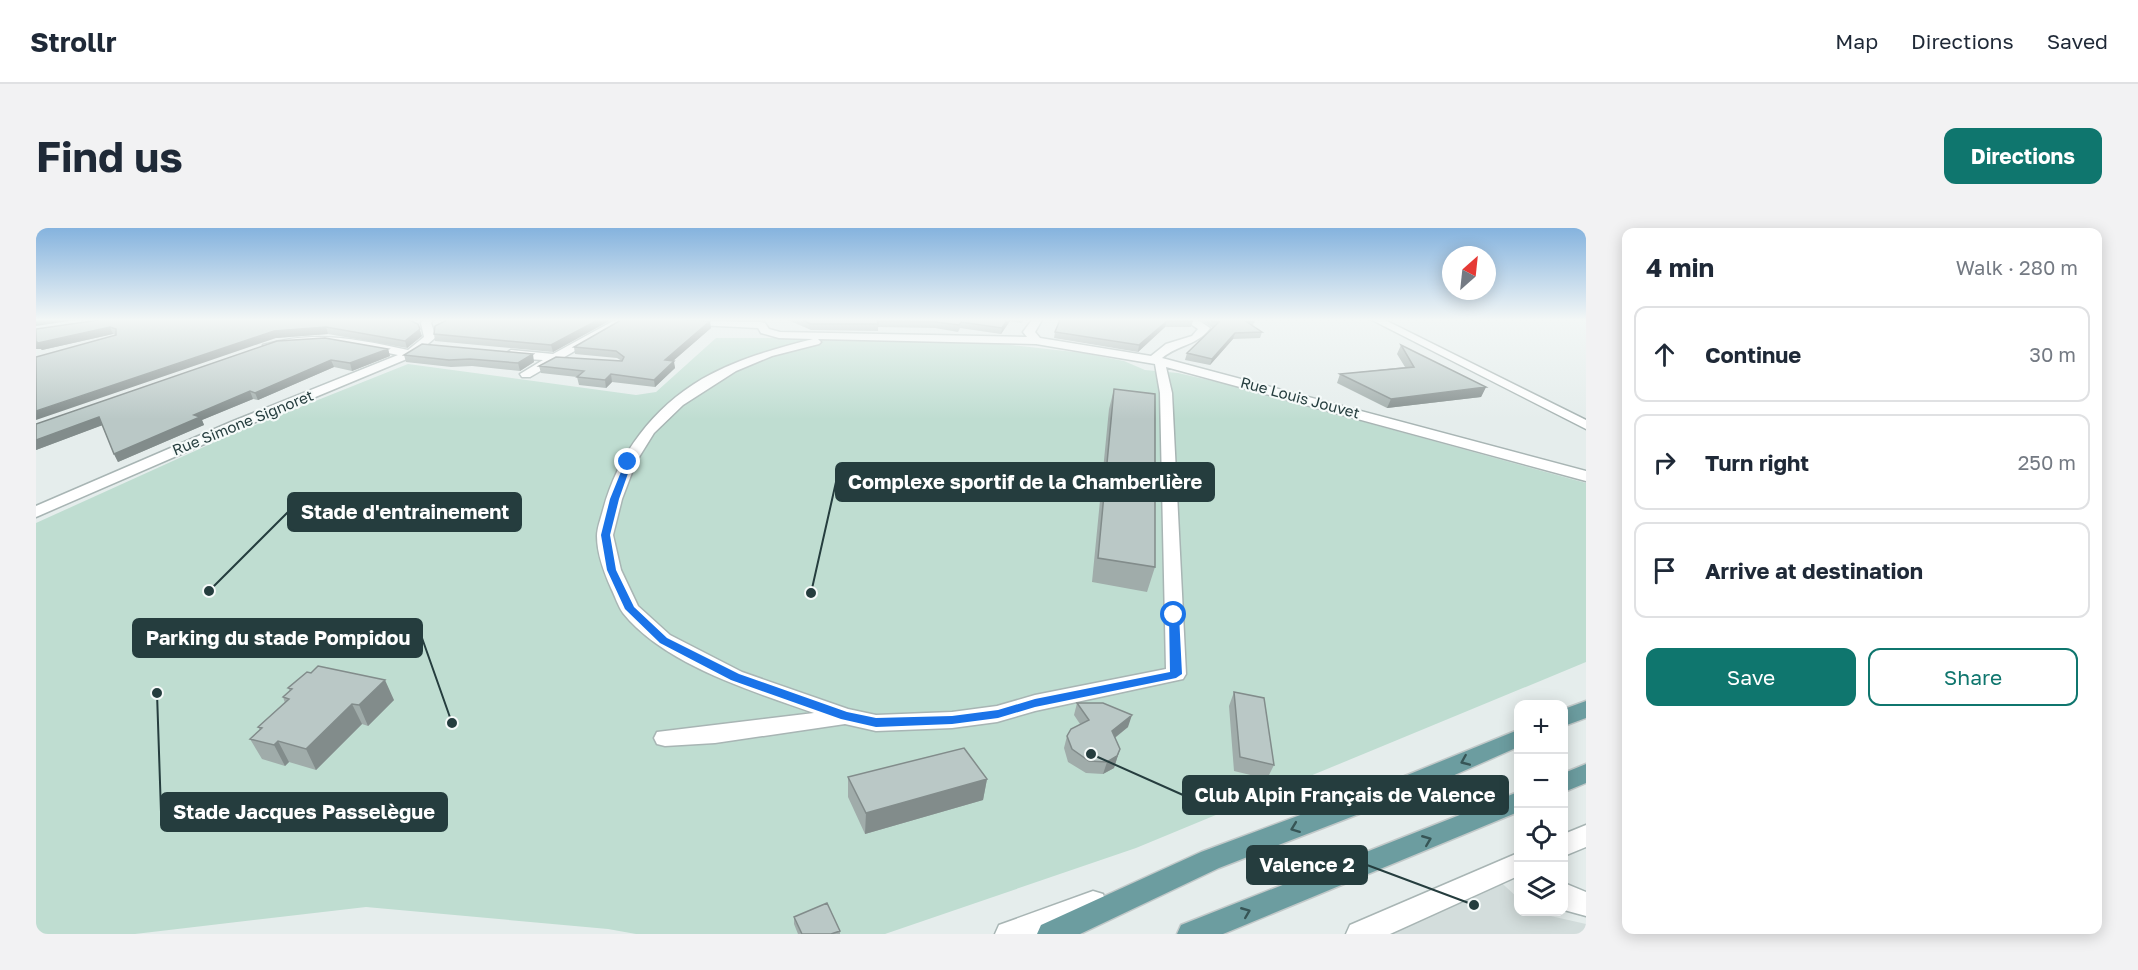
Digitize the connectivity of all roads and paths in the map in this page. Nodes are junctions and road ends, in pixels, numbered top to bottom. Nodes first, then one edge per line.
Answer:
1 (405, 353) edge
2 (500, 353) edge
3 (564, 353) edge
4 (772, 353) edge
5 (1109, 353) edge
6 (1164, 353) edge
7 (1443, 353) edge
8 (410, 354) joint
9 (555, 358) junction
10 (576, 360) edge
11 (1158, 361) junction
12 (526, 374) dead end
13 (1586, 425) edge
14 (1586, 476) edge
15 (36, 512) edge
16 (1586, 709) edge
17 (845, 716) junction
18 (1568, 716) edge
19 (665, 738) dead end
20 (1514, 740) edge
21 (1586, 773) edge
22 (1568, 781) edge
23 (1514, 804) edge
24 (1586, 835) edge
25 (1568, 843) edge
26 (1210, 860) junction
27 (1514, 866) edge
28 (1568, 899) edge
29 (1586, 904) edge
30 (1009, 934) edge
31 (1051, 934) edge
32 (1191, 934) edge
33 (1359, 934) edge

1 - 8 street
2 - 9 street
3 - 9 street
4 - 17 street
5 - 11 street, Rue Louis Jouvet
6 - 11 street
7 - 13 street
8 - 15 street, Rue Simone Signoret
9 - 10 street
9 - 12 street
11 - 14 street, Rue Louis Jouvet
11 - 17 street
16 - 18 main road
17 - 19 street
20 -> 26 main road
21 - 22 main road
32 -> 23 main road
24 - 25 street
26 - 30 street
26 - 31 main road
27 - 33 street
28 - 29 street

